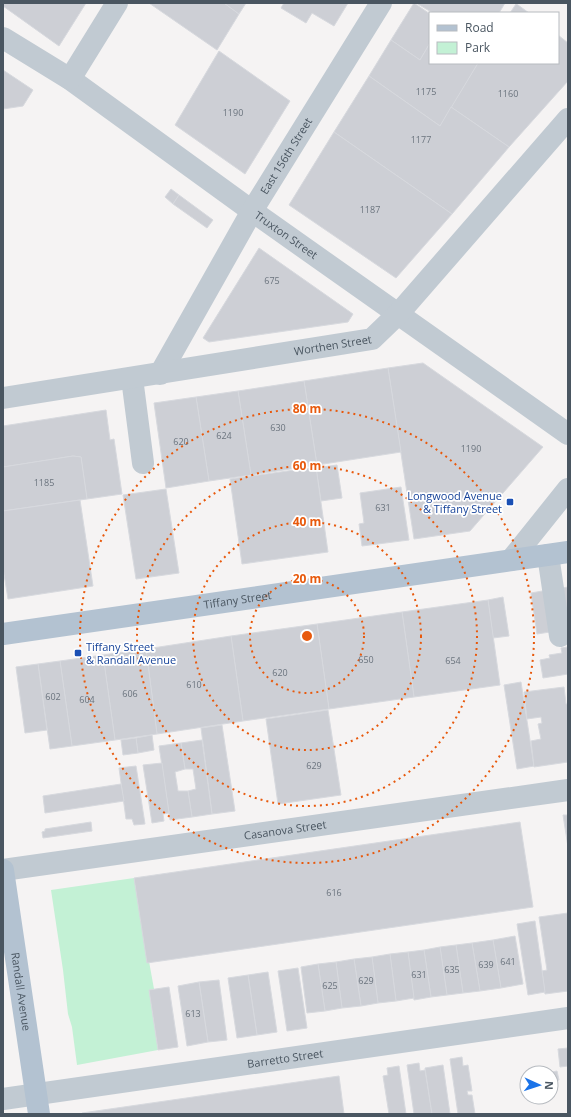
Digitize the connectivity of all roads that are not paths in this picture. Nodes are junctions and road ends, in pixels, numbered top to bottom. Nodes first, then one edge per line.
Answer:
1 (117, 3) edge
2 (381, 3) edge
3 (3, 38) edge
4 (70, 79) junction
5 (568, 119) edge
6 (252, 211) junction
7 (399, 313) junction
8 (160, 374) junction
9 (132, 378) junction
10 (3, 398) edge
11 (568, 434) edge
12 (143, 463) dead end
13 (568, 489) edge
14 (558, 554) edge
15 (511, 560) junction
16 (3, 634) edge
17 (560, 636) dead end
18 (568, 790) edge
19 (3, 870) edge
20 (568, 1018) edge
21 (3, 1099) edge
22 (37, 1104) edge

1 - 4 street
2 - 6 street, East 156th Street
3 - 4 street, Truxton Street
4 - 6 street, Truxton Street
5 - 7 street, Worthen Street
6 - 7 street, Truxton Street
6 - 8 street, East 156th Street
7 - 8 street, Worthen Street
7 - 11 street, Truxton Street
8 - 9 street, Worthen Street
9 - 10 street, Worthen Street
9 - 12 street
13 - 15 street
14 - 15 main road, Tiffany Street
14 - 17 street
15 - 16 main road, Tiffany Street
18 - 19 street, Casanova Street
19 - 22 main road, Randall Avenue
20 - 22 street, Barretto Street
21 - 22 street, Barretto Street

